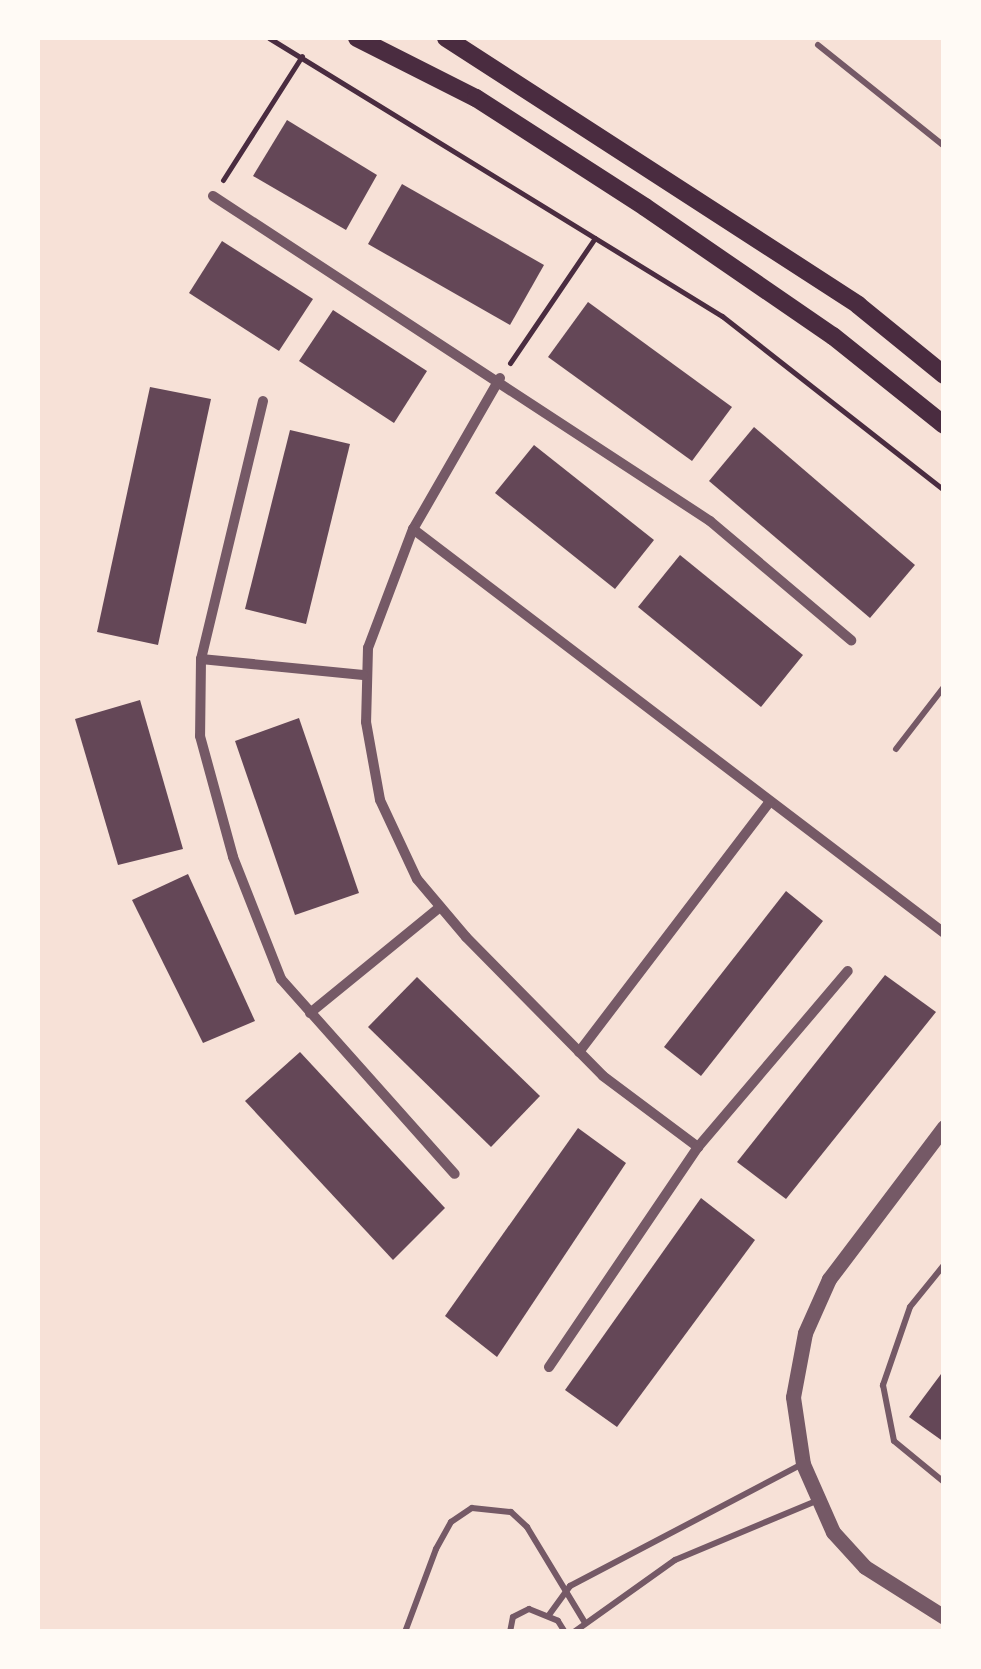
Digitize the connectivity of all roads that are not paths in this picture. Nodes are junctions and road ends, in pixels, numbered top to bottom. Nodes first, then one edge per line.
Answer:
1 (357, 38) edge
2 (446, 38) edge
3 (818, 45) dead end
4 (944, 146) edge
5 (213, 196) road end
6 (922, 357) junction
7 (944, 359) edge
8 (944, 375) edge
9 (500, 378) junction
10 (263, 401) dead end
11 (944, 425) edge
12 (413, 529) junction
13 (851, 640) dead end
14 (201, 659) junction
15 (364, 675) junction
16 (944, 687) edge
17 (896, 749) dead end
18 (770, 800) junction
19 (440, 907) junction
20 (944, 933) edge
21 (848, 971) dead end
22 (310, 1013) junction
23 (580, 1052) junction
24 (944, 1126) edge
25 (698, 1147) junction
26 (455, 1174) dead end
27 (944, 1265) edge
28 (550, 1366) dead end
29 (803, 1464) junction
30 (944, 1482) edge
31 (818, 1501) junction
32 (563, 1592) junction
33 (548, 1615) junction
34 (938, 1615) edge
35 (584, 1621) junction
36 (405, 1632) edge
37 (510, 1632) edge
38 (565, 1632) edge
39 (574, 1632) edge
40 (940, 1632) edge

1 - 11 main road
2 - 6 main road
3 - 4 lane
5 - 9 street
6 - 7 lane
6 - 8 main road
9 - 12 street
9 - 13 street
10 - 14 street
12 - 15 street
12 - 18 street
14 - 15 street
14 - 22 street
15 - 19 street
16 - 17 lane
18 - 20 street
18 - 23 street
19 - 22 street
19 - 23 street
21 - 25 street
22 - 26 street
23 - 25 street
24 - 29 street
25 - 28 street
27 - 30 lane
29 - 31 street
29 - 32 lane
31 - 34 street
31 - 35 lane
32 - 33 lane
32 - 35 lane
32 - 36 lane
33 - 37 lane
33 - 38 lane
34 - 40 street
35 - 39 lane

